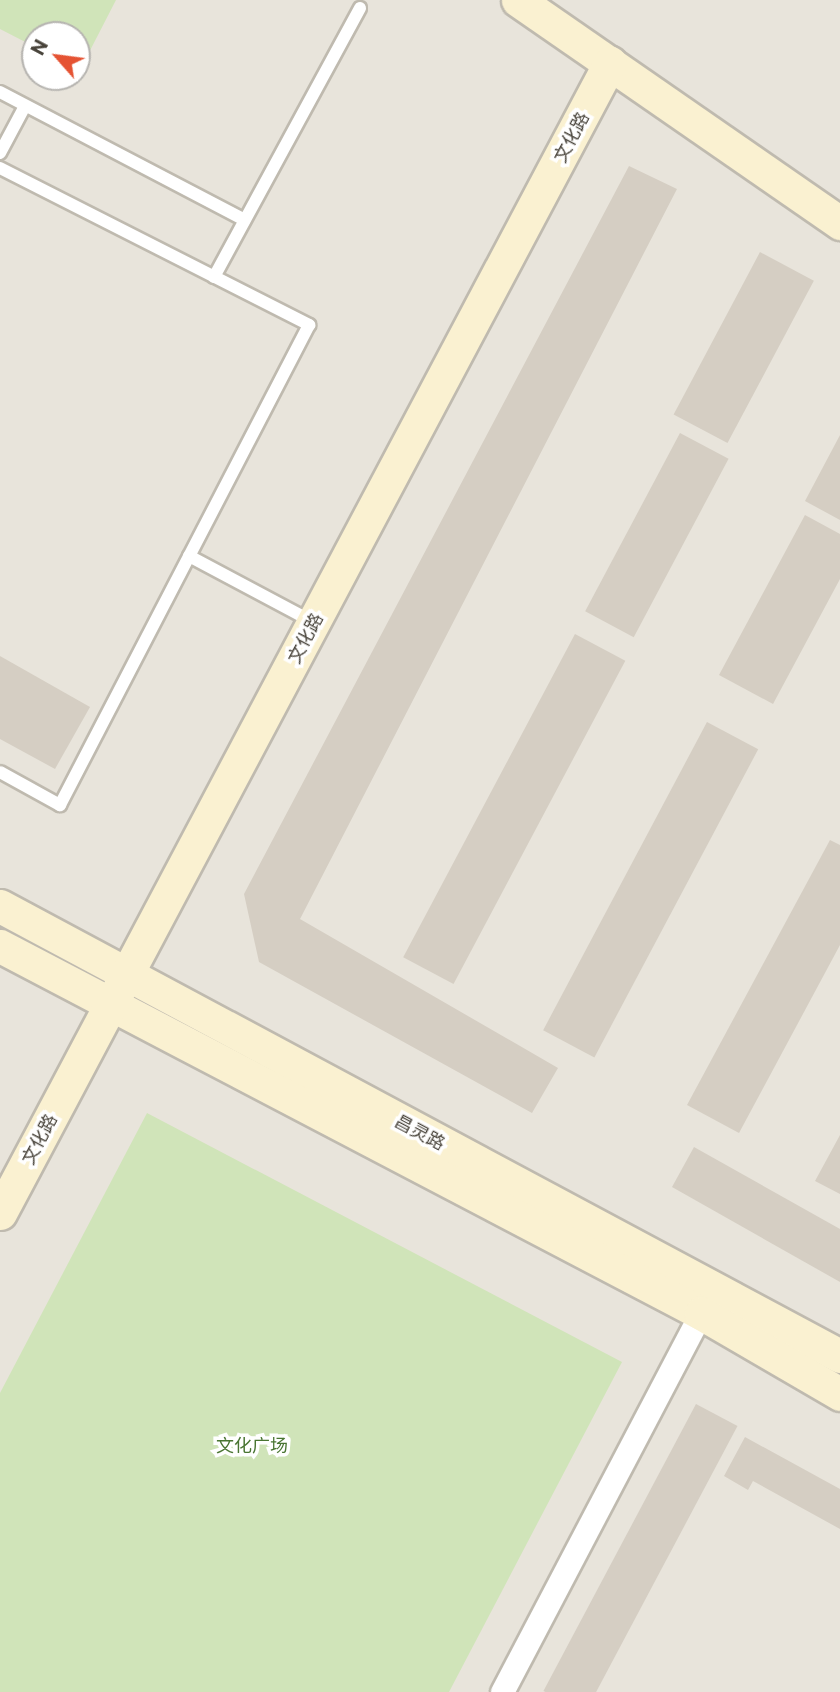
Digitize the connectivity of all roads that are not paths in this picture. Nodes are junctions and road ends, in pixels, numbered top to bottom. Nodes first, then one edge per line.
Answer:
1 (535, 5) edge
2 (360, 8) dead end
3 (610, 63) junction
4 (0, 92) edge
5 (25, 106) junction
6 (0, 153) edge
7 (0, 167) edge
8 (245, 220) junction
9 (840, 223) edge
10 (214, 278) junction
11 (189, 556) junction
12 (314, 622) junction
13 (0, 772) edge
14 (0, 906) edge
15 (0, 946) edge
16 (125, 977) junction
17 (109, 1007) junction
18 (0, 1213) edge
19 (708, 1300) junction
20 (840, 1356) edge
21 (840, 1394) edge
22 (502, 1692) edge

1 - 3 main road
2 - 8 lane
3 - 9 main road
3 - 12 main road, 文化路
4 - 5 lane
5 - 6 lane
5 - 8 lane
7 - 10 lane
8 - 10 lane
10 - 11 lane
11 - 12 lane
11 - 13 lane
12 - 16 main road, 文化路
14 - 16 main road, 昌灵路
15 - 17 main road, 昌灵路
16 - 17 main road, 文化路
16 - 19 main road, 昌灵路
17 - 18 main road, 文化路
17 - 19 main road, 昌灵路
19 - 20 main road, 昌灵路
19 - 21 main road, 昌灵路
19 - 22 street

